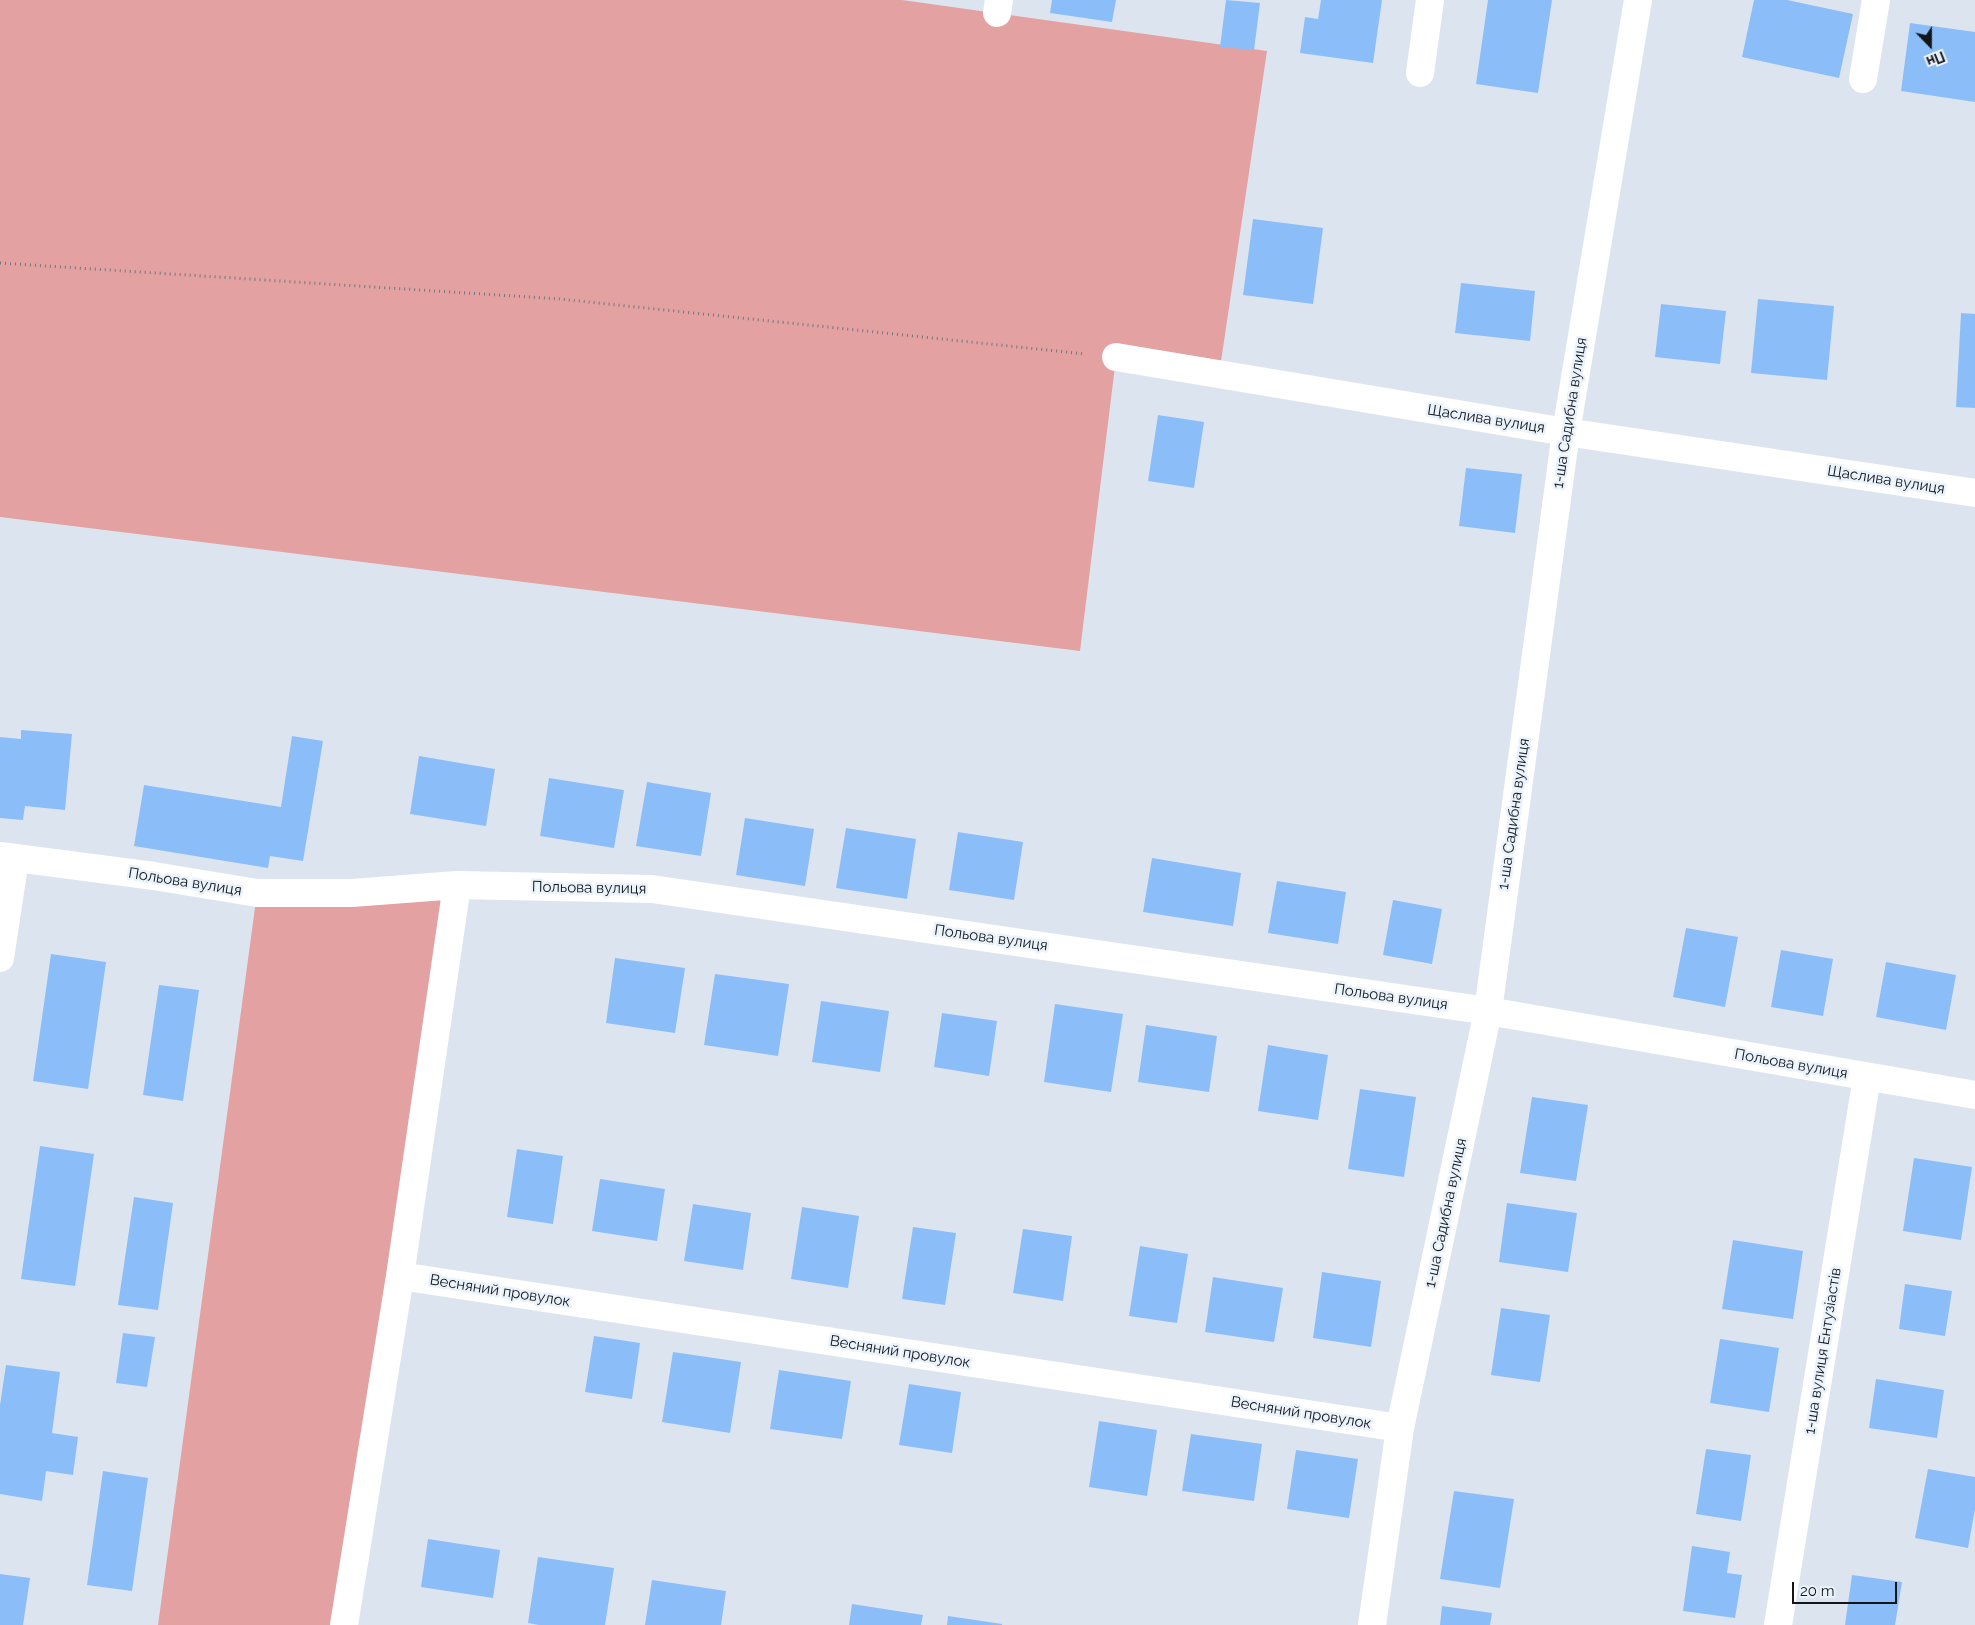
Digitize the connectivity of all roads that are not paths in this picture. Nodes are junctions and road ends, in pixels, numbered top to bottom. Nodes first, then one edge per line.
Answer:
1 (1430, 0) edge
2 (1638, 0) edge
3 (1876, 0) edge
4 (1420, 73) dead end
5 (1863, 79) dead end
6 (1116, 357) road end
7 (1566, 432) junction
8 (1975, 493) edge
9 (8, 858) edge
10 (456, 885) junction
11 (0, 958) edge
12 (1488, 1011) junction
13 (1867, 1077) junction
14 (1975, 1095) edge
15 (400, 1276) junction
16 (1400, 1428) junction
17 (344, 1625) edge
18 (1372, 1625) edge
19 (1778, 1625) edge

1 - 4 street
2 - 7 street, 1-ша Садибна вулиця
3 - 5 street
6 - 7 street, Щаслива вулиця
7 - 8 street, Щаслива вулиця
7 - 12 street, 1-ша Садибна вулиця
9 - 10 street, Польова вулиця
9 - 11 street
10 - 12 street, Польова вулиця
10 - 15 street
12 - 13 street, Польова вулиця
12 - 16 street, 1-ша Садибна вулиця
13 - 14 street, Польова вулиця
13 - 19 street, 1-ша вулиця Ентузіастів
15 - 16 street, Весняний провулок
15 - 17 street
16 - 18 street, 1-ша Садибна вулиця

